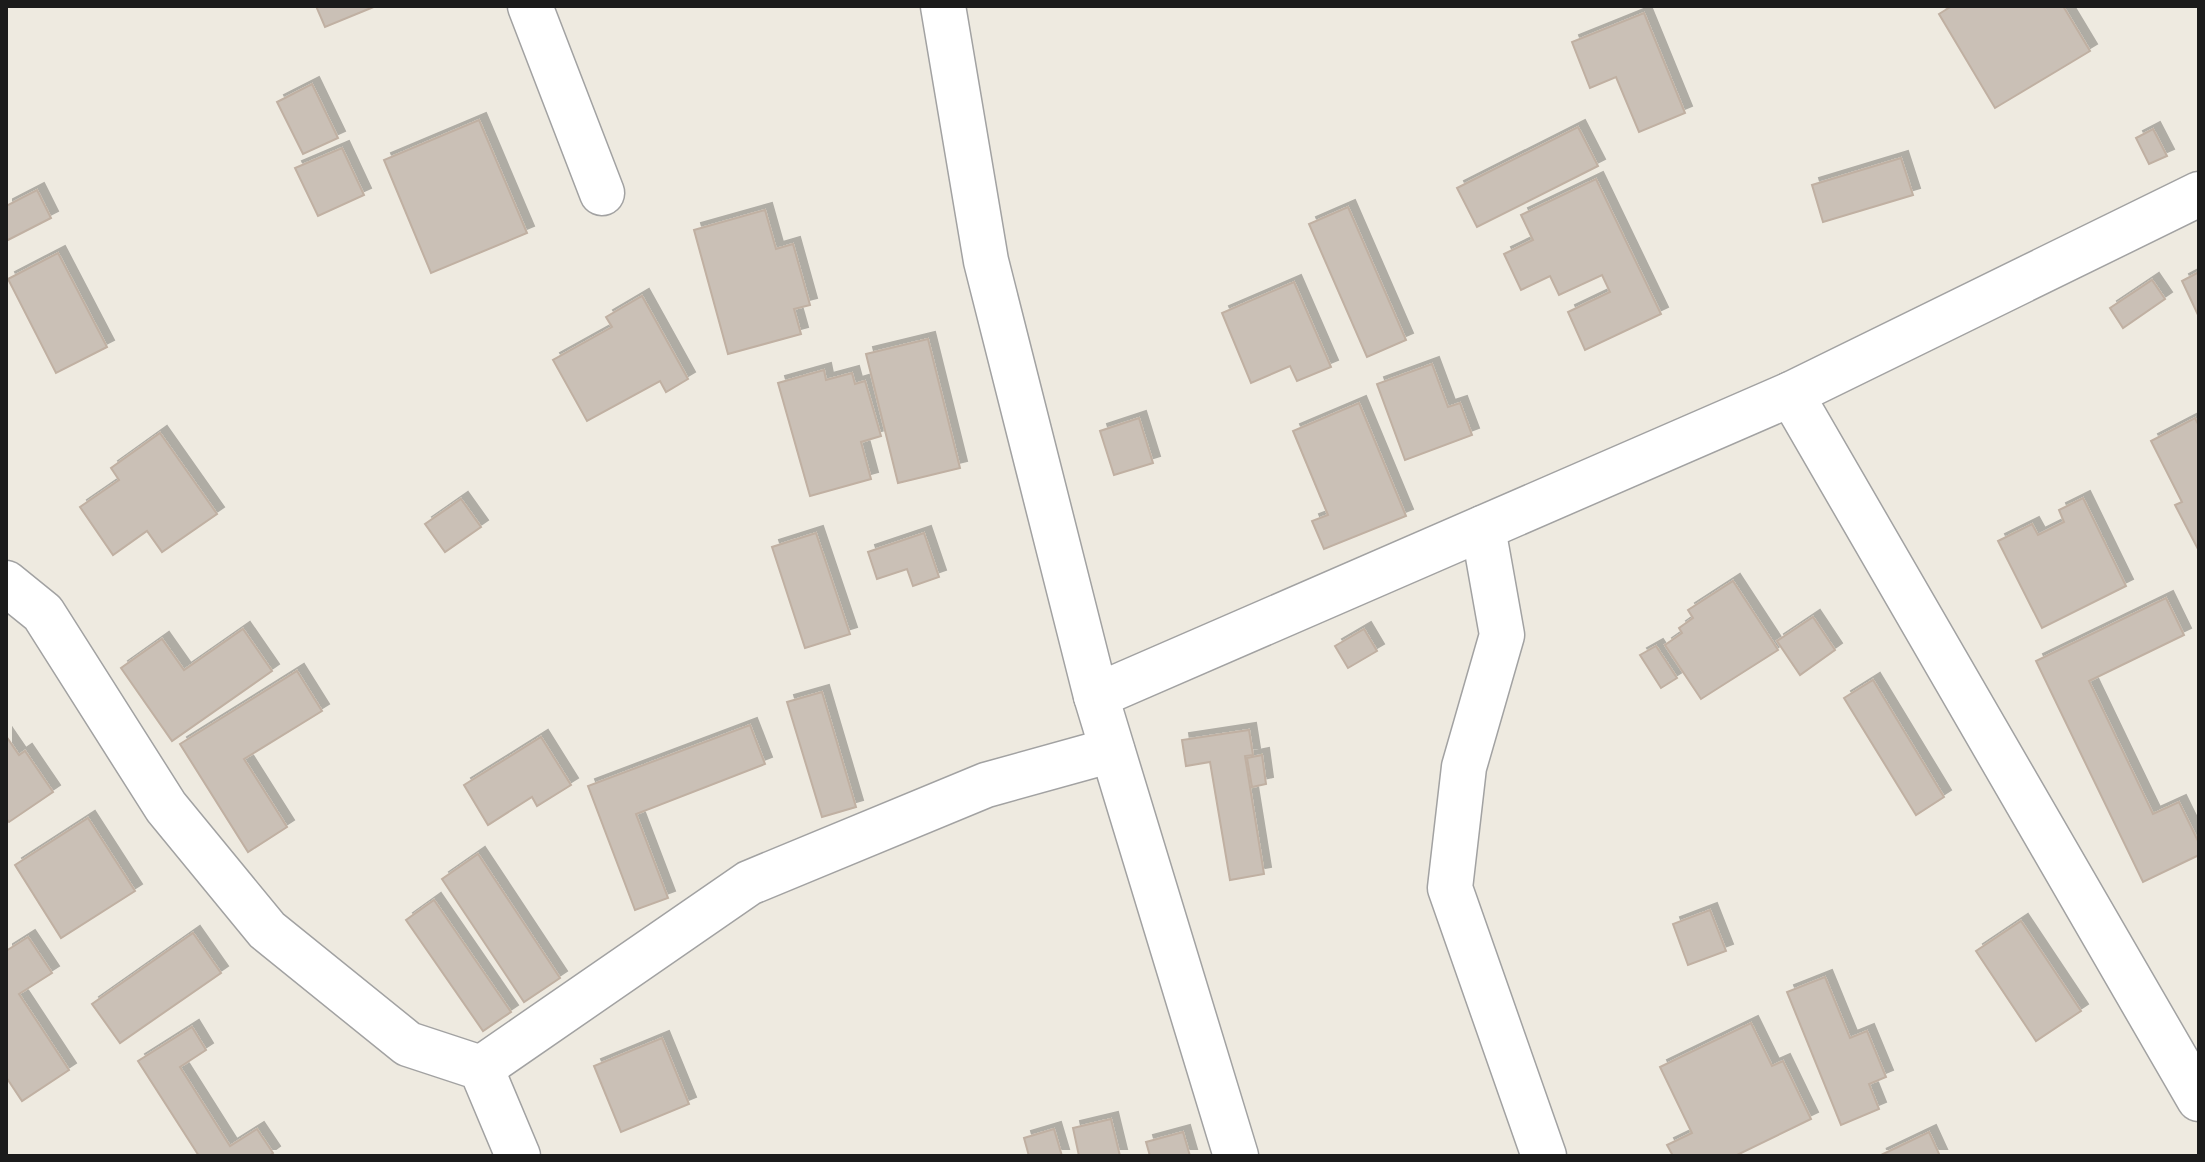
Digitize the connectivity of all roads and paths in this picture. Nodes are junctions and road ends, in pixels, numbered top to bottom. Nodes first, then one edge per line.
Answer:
1 (530, 6) edge
2 (955, 7) edge
3 (602, 193) dead end
4 (2199, 194) edge
5 (1791, 394) junction
6 (1483, 528) junction
7 (6, 583) edge
8 (1096, 696) junction
9 (1112, 750) junction
10 (481, 1068) junction
11 (2199, 1099) edge
12 (518, 1156) edge
13 (1236, 1156) edge
14 (1544, 1156) edge

1 - 3 street
2 - 8 street
4 - 5 street
5 - 6 street
5 - 11 street
6 - 8 street
6 - 14 street
7 - 10 street
8 - 9 street
9 - 10 street
9 - 13 street
10 - 12 street

